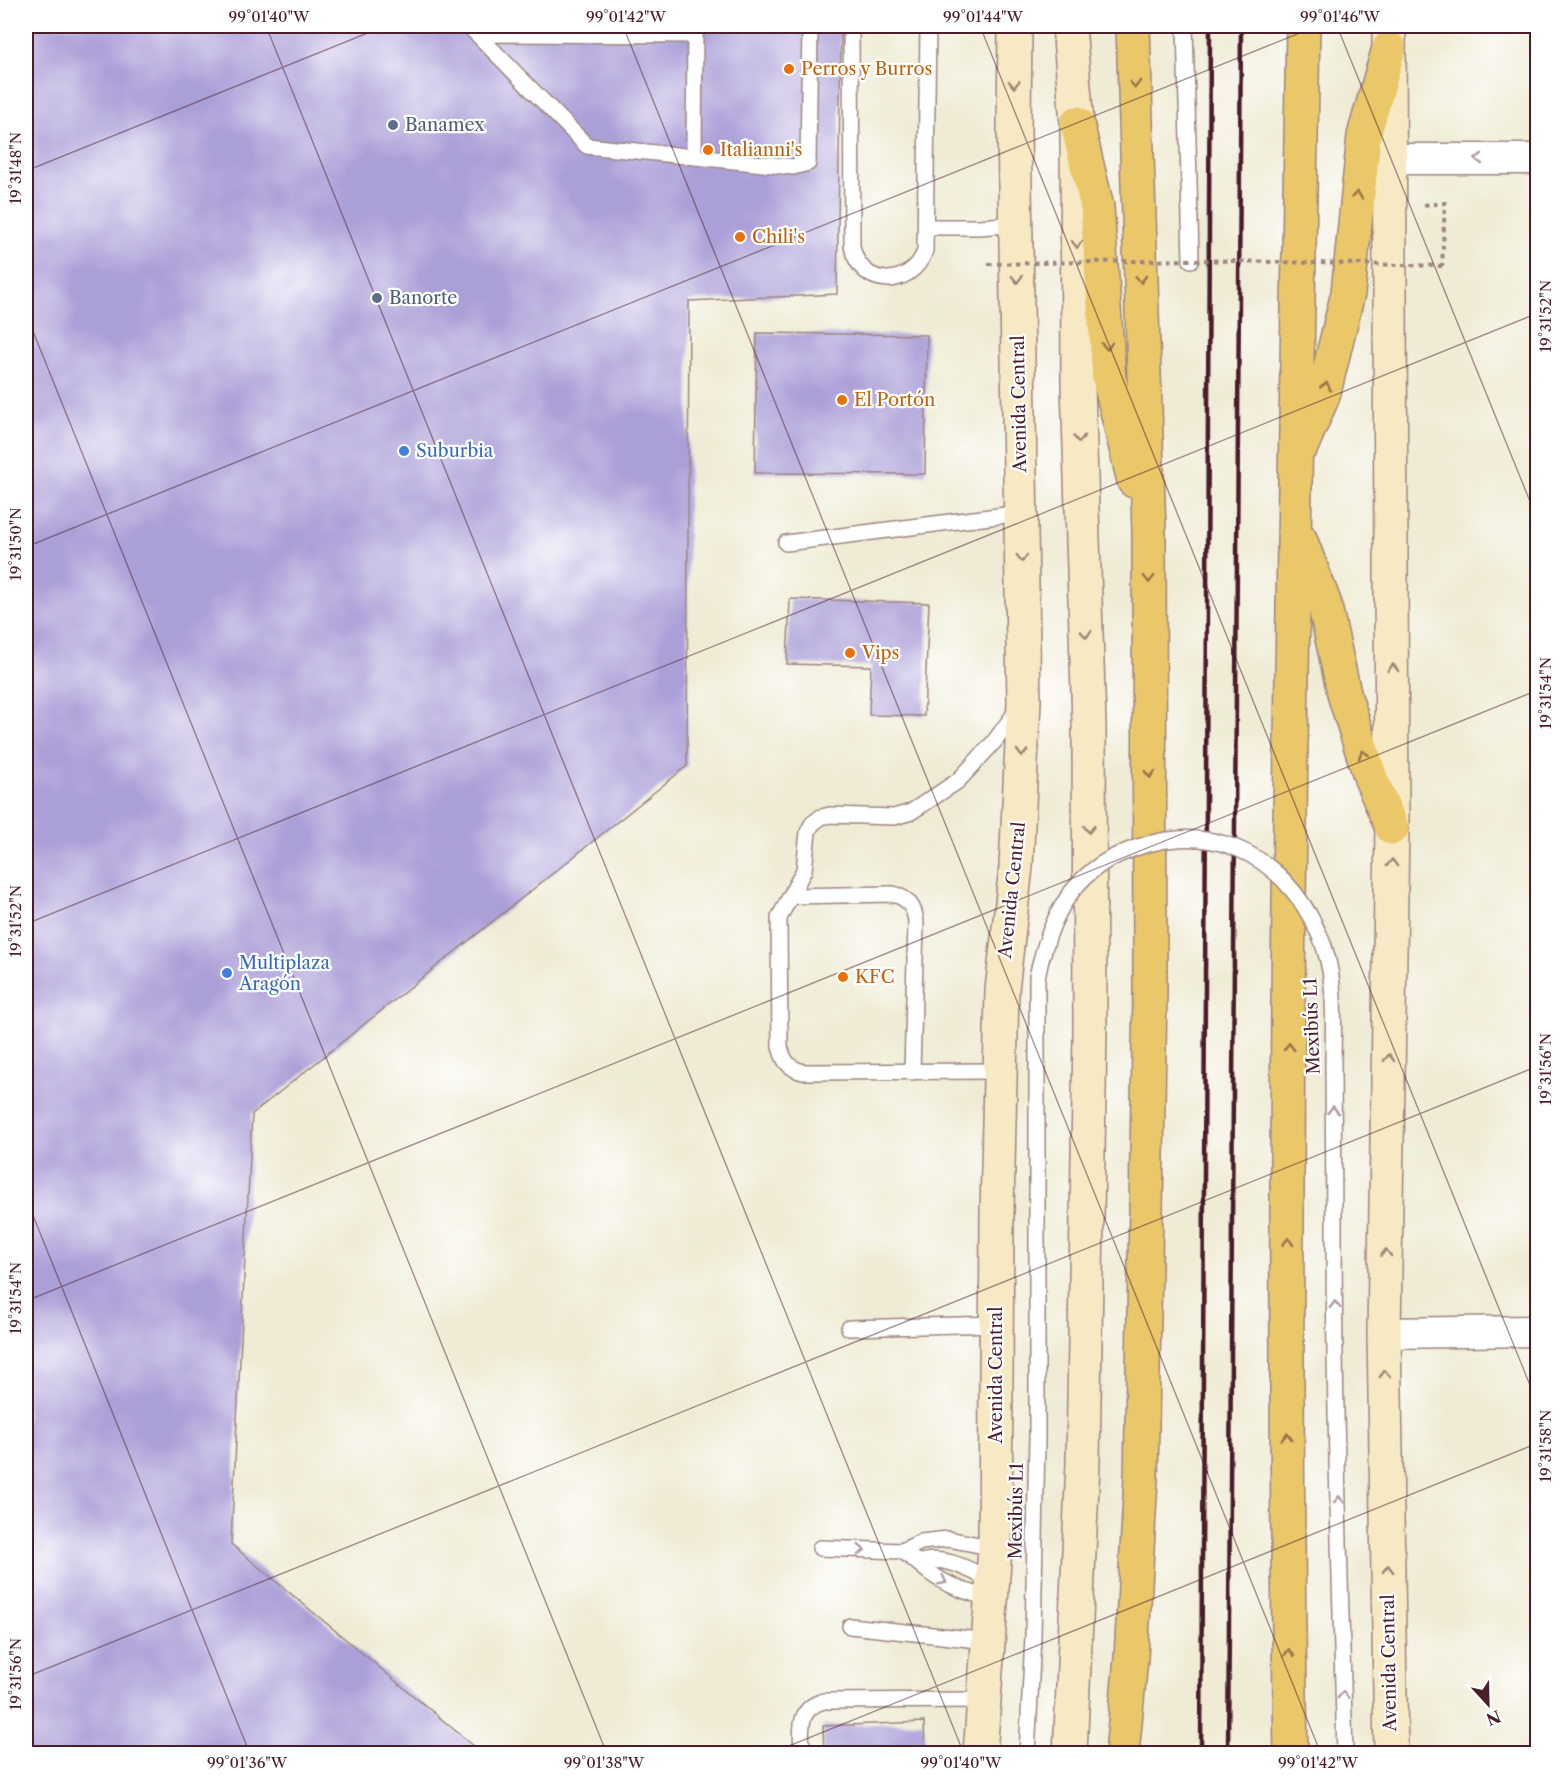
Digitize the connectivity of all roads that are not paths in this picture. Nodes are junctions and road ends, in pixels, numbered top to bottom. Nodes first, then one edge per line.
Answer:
1 (810, 26) edge
2 (851, 26) edge
3 (928, 26) edge
4 (1015, 26) edge
5 (1069, 26) edge
6 (1133, 26) edge
7 (1185, 26) edge
8 (1303, 26) edge
9 (474, 30) edge
10 (695, 30) edge
11 (1389, 37) edge
12 (1077, 123) junction
13 (694, 156) junction
14 (1391, 159) junction
15 (1538, 159) edge
16 (1017, 224) junction
17 (926, 226) junction
18 (1191, 260) road end
19 (1296, 460) junction
20 (1021, 513) junction
21 (1293, 520) junction
22 (1149, 533) junction
23 (786, 543) dead end
24 (1024, 702) junction
25 (1392, 828) junction
26 (792, 896) junction
27 (1000, 1071) junction
28 (912, 1072) junction
29 (996, 1324) junction
30 (849, 1328) dead end
31 (1538, 1331) edge
32 (1384, 1333) junction
33 (820, 1548) dead end
34 (995, 1548) junction
35 (902, 1551) junction
36 (920, 1562) junction
37 (992, 1590) junction
38 (850, 1626) dead end
39 (988, 1641) junction
40 (985, 1700) junction
41 (802, 1754) edge
42 (980, 1754) edge
43 (1027, 1754) edge
44 (1070, 1754) edge
45 (1122, 1754) edge
46 (1291, 1754) edge
47 (1345, 1754) edge
48 (1391, 1754) edge

1 - 13 lane
2 - 17 lane
3 - 17 lane
4 -> 16 main road, Avenida Central
5 - 12 main road
6 -> 22 highway
7 - 18 lane
8 - 19 highway
9 - 10 lane
9 - 13 lane
10 - 13 lane
11 - 14 main road, Avenida Central
19 -> 11 highway
12 -> 22 highway
12 -> 44 main road
15 -> 14 street
25 -> 14 main road, Avenida Central
16 - 17 lane
16 -> 20 main road, Avenida Central
19 - 21 highway
20 - 23 lane
20 -> 24 main road, Avenida Central
25 -> 21 highway
46 -> 21 highway
22 -> 45 highway
24 - 26 lane
24 -> 27 main road, Avenida Central
32 -> 25 main road, Avenida Central
26 - 28 lane
26 - 28 lane
27 - 28 lane
27 - 29 main road, Avenida Central
29 - 30 lane
29 - 34 main road, Avenida Central
31 - 32 street
48 -> 32 main road, Avenida Central
33 -> 35 lane
34 - 35 lane
34 - 37 main road, Avenida Central
35 - 36 lane
36 -> 37 lane
36 - 37 lane
37 - 39 main road, Avenida Central
38 - 39 lane
39 - 40 main road, Avenida Central
40 - 41 lane
40 - 42 main road, Avenida Central
47 -> 43 lane, Mexibús L1, bridge

